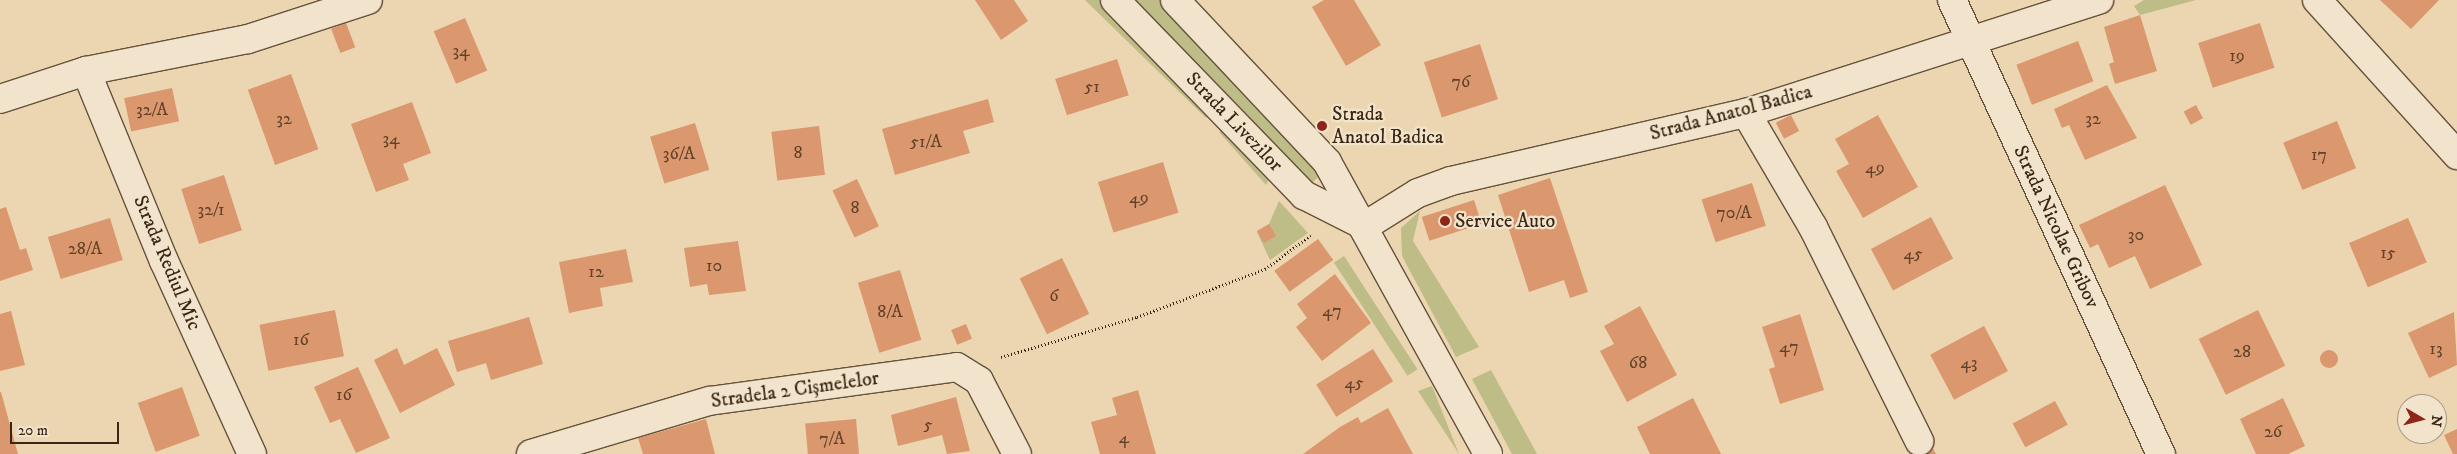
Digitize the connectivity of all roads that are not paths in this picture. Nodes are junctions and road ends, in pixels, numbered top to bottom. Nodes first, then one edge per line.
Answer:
1 (368, 0) edge
2 (1115, 0) edge
3 (1175, 0) edge
4 (1952, 0) edge
5 (2099, 0) edge
6 (2317, 0) edge
7 (1973, 43) junction
8 (86, 71) junction
9 (0, 99) edge
10 (1746, 113) junction
11 (2457, 155) edge
12 (1365, 226) junction
13 (1919, 441) dead end
14 (252, 454) edge
15 (531, 454) edge
16 (1017, 454) edge
17 (1488, 454) edge
18 (2161, 454) edge

1 - 8 street
2 - 12 street, Strada Livezilor
3 - 12 street, Strada Livezilor
4 - 7 street, Strada Nicolae Gribov
5 - 7 street, Strada Anatol Badica
6 - 11 street
7 - 10 street, Strada Anatol Badica
7 - 18 street, Strada Nicolae Gribov
8 - 9 street
8 - 14 street, Strada Rediul Mic
10 - 12 street, Strada Anatol Badica
10 - 13 street
12 - 17 street, Strada Livezilor
15 - 16 street, Stradela 2 Cișmelelor

